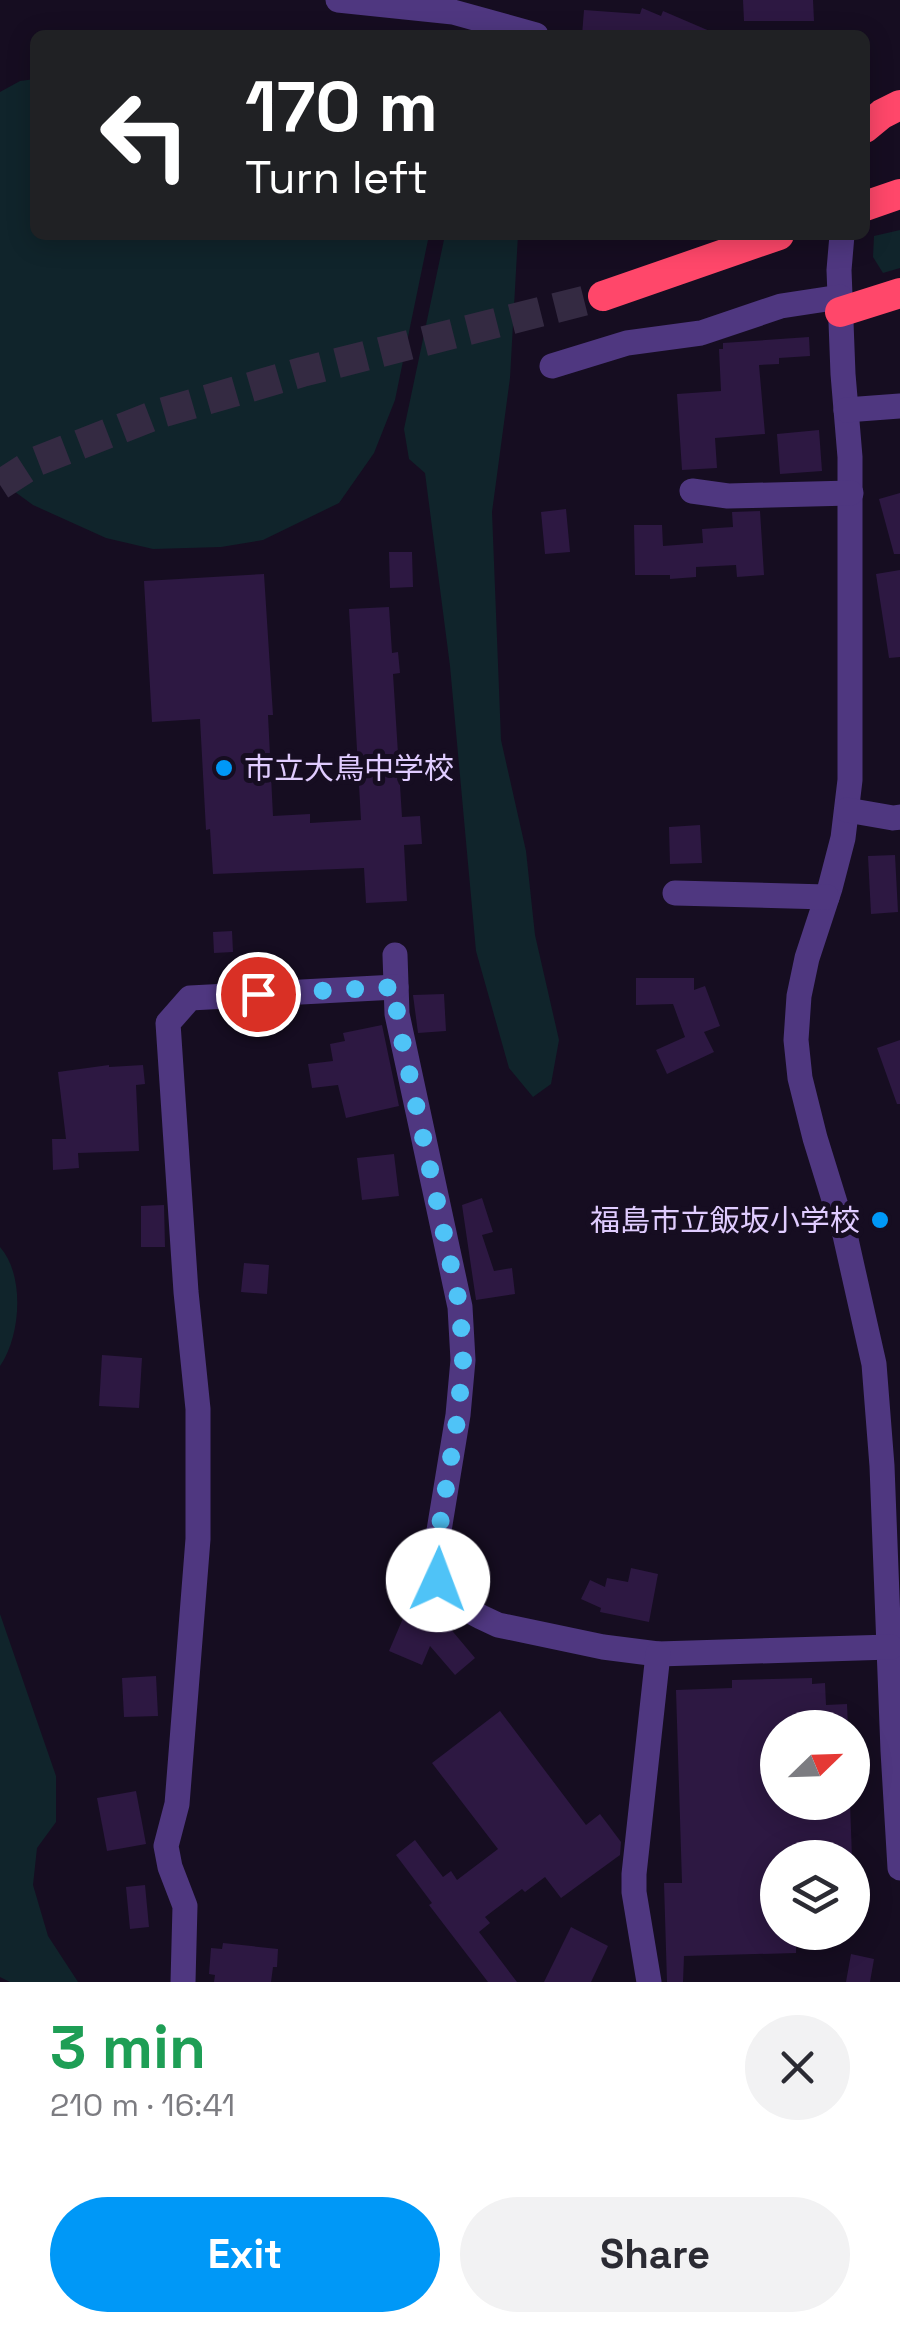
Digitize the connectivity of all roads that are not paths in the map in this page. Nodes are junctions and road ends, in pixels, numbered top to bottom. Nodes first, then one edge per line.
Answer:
1 (338, 0) edge
2 (518, 30) edge
3 (900, 105) edge
4 (870, 124) edge
5 (900, 194) edge
6 (870, 204) edge
7 (765, 240) edge
8 (841, 240) edge
9 (900, 293) edge
10 (603, 296) tunnel mouth
11 (840, 305) junction
12 (552, 366) dead end
13 (900, 406) edge
14 (846, 410) junction
15 (692, 491) dead end
16 (851, 493) junction
17 (846, 810) junction
18 (900, 818) edge
19 (676, 893) dead end
20 (827, 897) junction
21 (395, 955) dead end
22 (396, 987) junction
23 (891, 1463) edge
24 (890, 1647) junction
25 (658, 1654) junction
26 (900, 1868) edge
27 (183, 1982) edge
28 (649, 1982) edge

1 - 2 street
3 - 4 highway
5 - 6 highway
7 - 10 highway
8 - 11 street
9 - 11 highway
11 - 12 street
11 - 14 street
13 - 14 street
14 - 16 street
15 - 16 street
16 - 17 street
17 - 18 street
17 - 20 street
19 - 20 street
20 - 23 street
21 - 22 street
22 - 25 street
22 - 27 street
23 - 24 street
24 - 25 street
24 - 26 street
25 - 28 street

